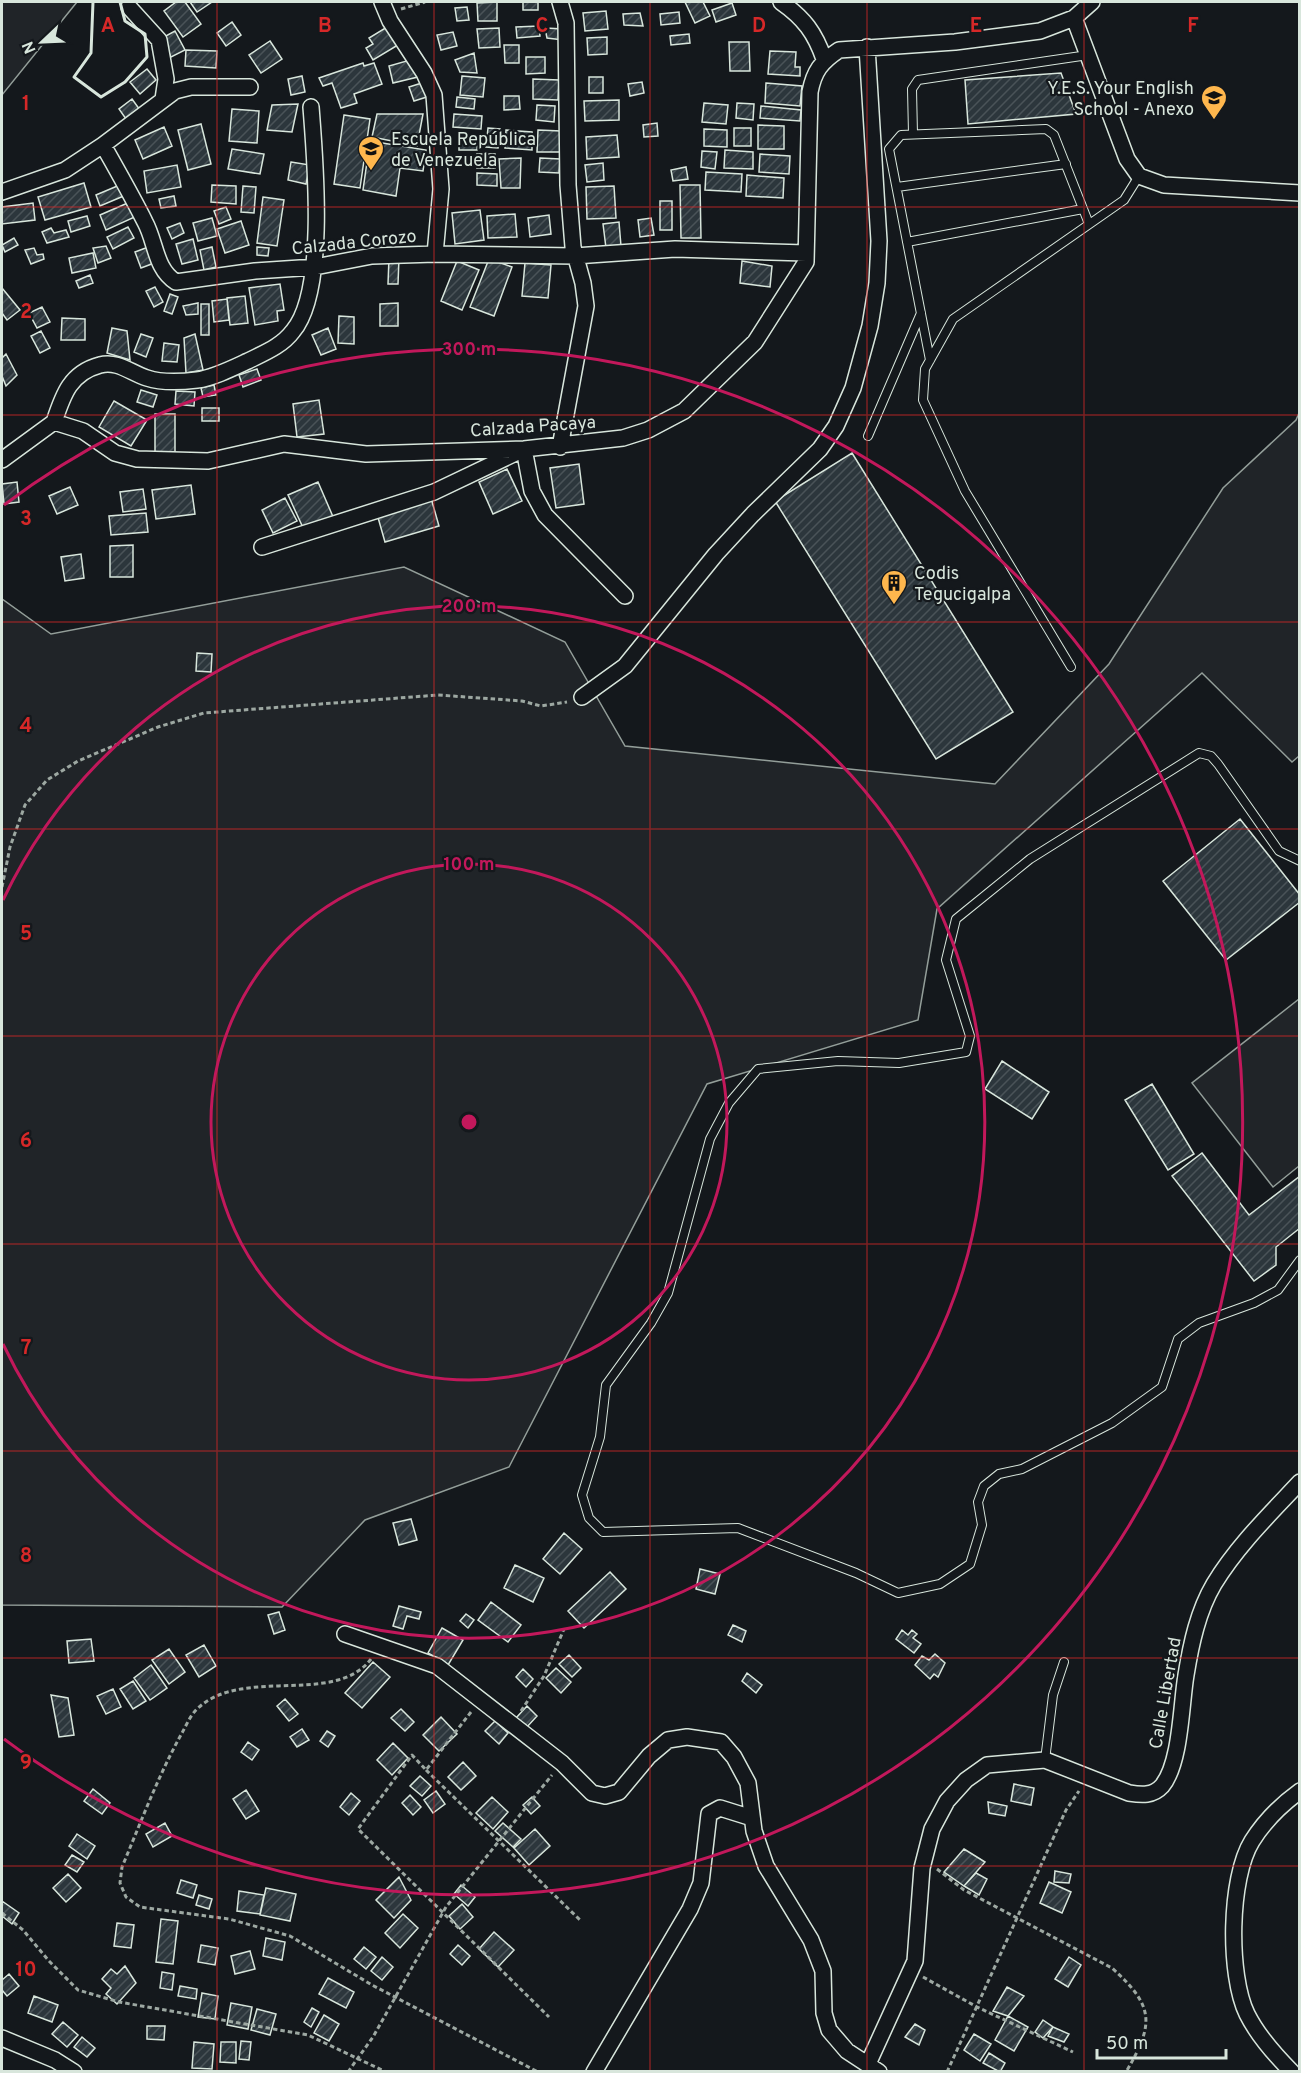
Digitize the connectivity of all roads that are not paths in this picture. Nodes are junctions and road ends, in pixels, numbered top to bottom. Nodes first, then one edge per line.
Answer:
1 (560, 2) edge
2 (781, 2) edge
3 (1092, 2) edge
4 (129, 7) dead end
5 (384, 8) edge
6 (1074, 18) junction
7 (867, 47) junction
8 (1088, 56) junction
9 (824, 60) junction
10 (250, 87) dead end
11 (163, 99) junction
12 (312, 107) dead end
13 (913, 134) junction
14 (103, 145) junction
15 (1066, 165) junction
16 (1138, 177) junction
17 (897, 187) junction
18 (2, 192) edge
19 (1299, 193) edge
20 (1083, 209) junction
21 (1089, 224) junction
22 (907, 242) junction
23 (806, 253) junction
24 (435, 254) junction
25 (575, 256) junction
26 (315, 267) junction
27 (921, 313) junction
28 (930, 360) junction
29 (54, 422) junction
30 (868, 436) dead end
31 (560, 447) junction
32 (524, 449) junction
33 (2, 460) edge
34 (262, 547) dead end
35 (625, 596) dead end
36 (1071, 667) dead end
37 (582, 697) road end
38 (1299, 861) edge
39 (1299, 1260) edge
40 (1299, 1482) edge
41 (345, 1634) dead end
42 (1064, 1662) dead end
43 (1045, 1760) junction
44 (1299, 1791) edge
45 (752, 1818) junction
46 (2, 2038) edge
47 (873, 2068) edge
48 (74, 2072) edge
49 (594, 2072) edge
50 (1292, 2072) edge

1 - 25 street
2 - 9 street
3 - 6 street
4 - 11 street
5 - 24 street
6 - 7 street
6 - 8 street
7 - 9 street
7 - 37 street
8 - 13 lane
8 - 16 street
9 - 23 street, Calzada Pacaya
10 - 11 street
11 - 14 street
12 - 26 street
13 - 15 lane
13 - 17 lane
14 - 18 street
14 - 26 street, Calzada Corozo
15 - 17 lane
15 - 20 lane
16 - 19 street
16 - 21 lane
17 - 22 lane
20 - 21 lane
20 - 22 lane
21 - 28 lane
22 - 27 lane
23 - 25 street, Calzada Corozo
23 - 31 street, Calzada Pacaya
24 - 25 street, Calzada Corozo
24 - 26 street, Calzada Corozo
25 - 31 street
26 - 29 street
27 - 28 lane
27 - 30 lane
28 - 36 lane
29 - 32 street, Calzada Pacaya
29 - 33 street
31 - 32 street, Calzada Pacaya
32 - 34 street
32 - 35 street
38 - 39 lane
40 - 43 street, Calle Libertad
41 - 45 street
42 - 43 lane
43 - 47 street, Calle Libertad
44 - 50 street
45 - 47 street
45 - 49 street
46 - 48 street

